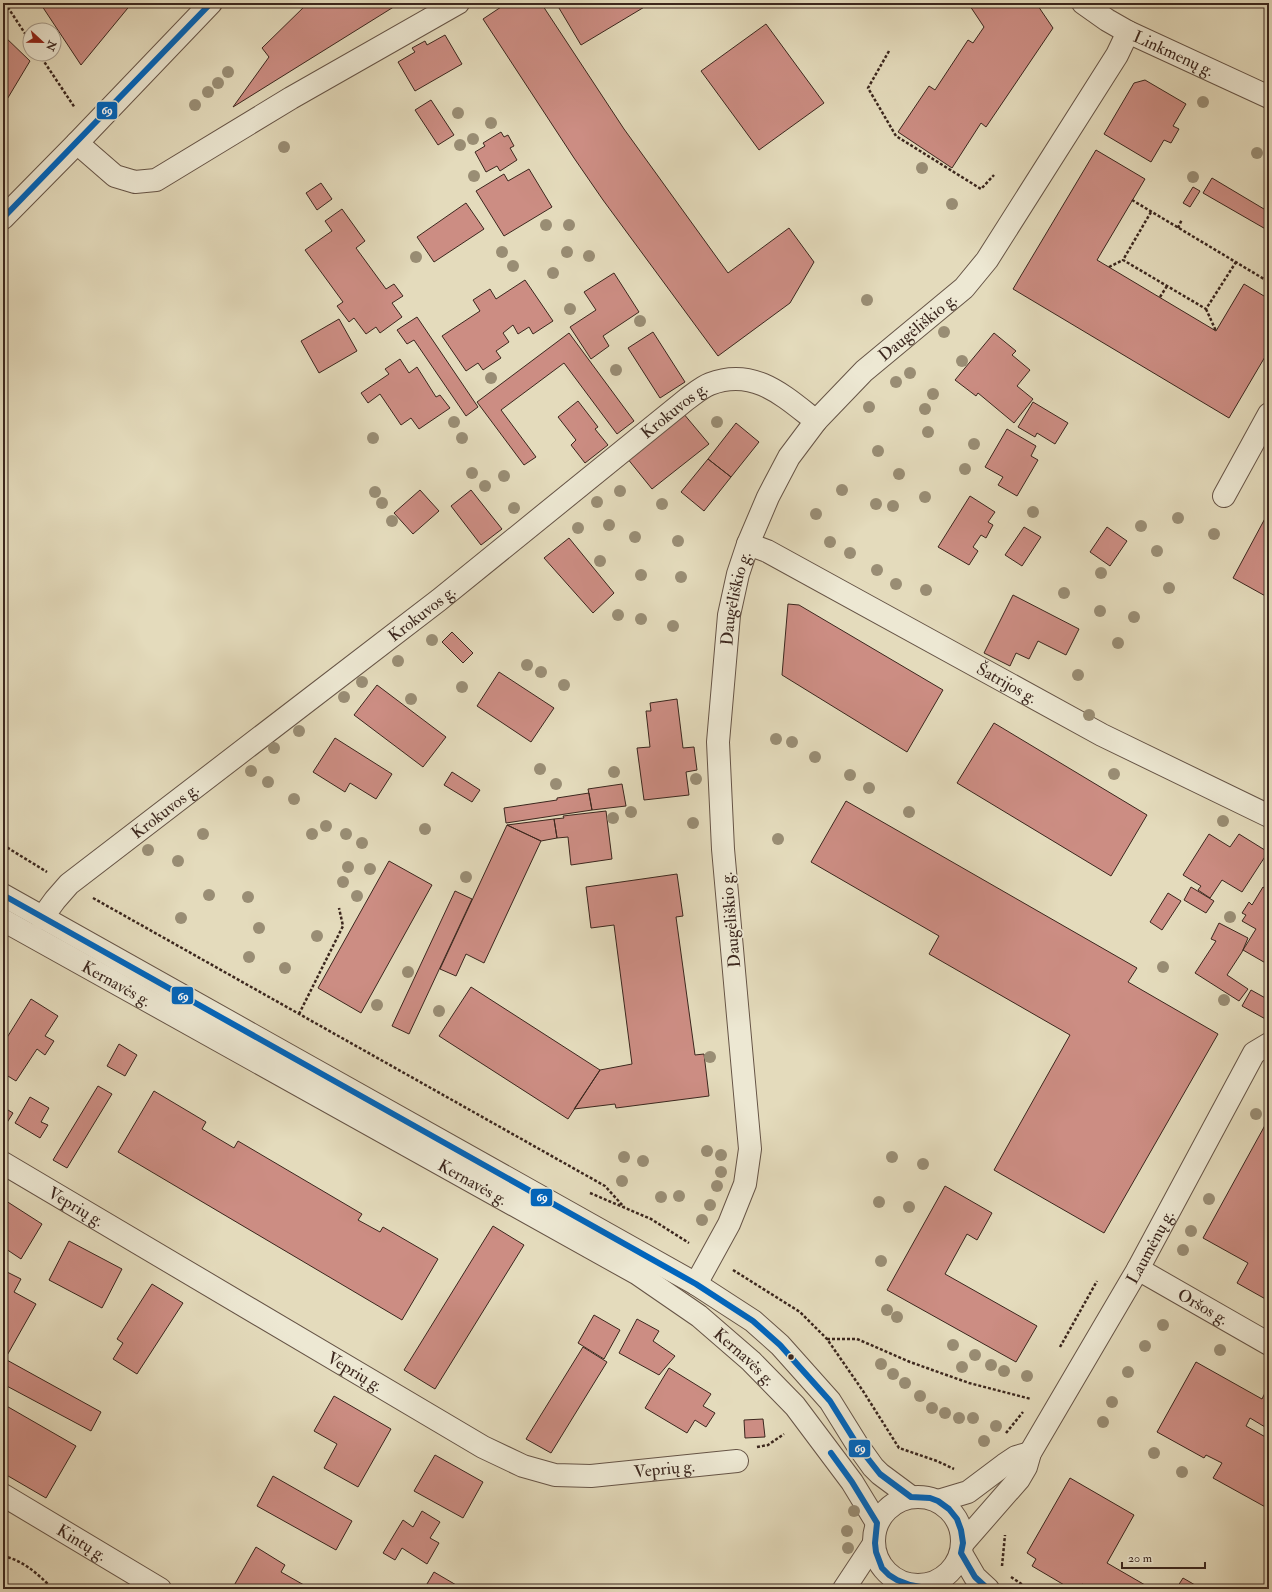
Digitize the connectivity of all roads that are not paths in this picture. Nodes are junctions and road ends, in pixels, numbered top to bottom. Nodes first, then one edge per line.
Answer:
1 (211, 3) edge
2 (458, 3) edge
3 (1083, 3) edge
4 (1128, 32) junction
5 (1269, 97) edge
6 (83, 137) junction
7 (5, 214) edge
8 (1269, 414) edge
9 (816, 421) junction
10 (1224, 496) dead end
11 (748, 544) junction
12 (1269, 816) edge
13 (3, 895) edge
14 (42, 918) junction
15 (4, 923) edge
16 (1269, 1044) edge
17 (3, 1163) edge
18 (1138, 1268) junction
19 (696, 1284) junction
20 (1269, 1344) edge
21 (1030, 1453) junction
22 (737, 1461) road end
23 (3, 1495) edge
24 (912, 1497) junction
25 (938, 1501) junction
26 (877, 1523) junction
27 (873, 1545) junction
28 (962, 1548) junction
29 (913, 1587) edge
30 (160, 1589) edge
31 (844, 1589) edge
32 (988, 1589) edge

1 - 6 street
2 - 6 street
3 - 4 street, Linkmenų g.
4 - 5 street, Linkmenų g.
4 - 9 street, Daugėliškio g.
6 - 7 street
8 - 10 street
9 - 11 street, Daugėliškio g.
9 - 14 street, Krokuvos g.
11 - 12 street, Šatrijos g.
11 - 19 street, Daugėliškio g.
13 - 14 street, Kernavės g.
14 - 19 street, Kernavės g.
15 - 26 street, Kernavės g.
16 - 18 street, Laumėnų g.
17 - 22 street, Veprių g.
18 - 20 street, Oršos g.
18 - 21 street, Laumėnų g.
19 - 24 street, Kernavės g.
21 - 25 street
21 - 28 street, Laumėnų g.
23 - 30 street, Kintų g.
24 - 25 street
24 - 26 street
25 - 28 street
26 - 27 street
27 - 29 street
27 - 31 street
28 - 29 street
28 - 32 street

